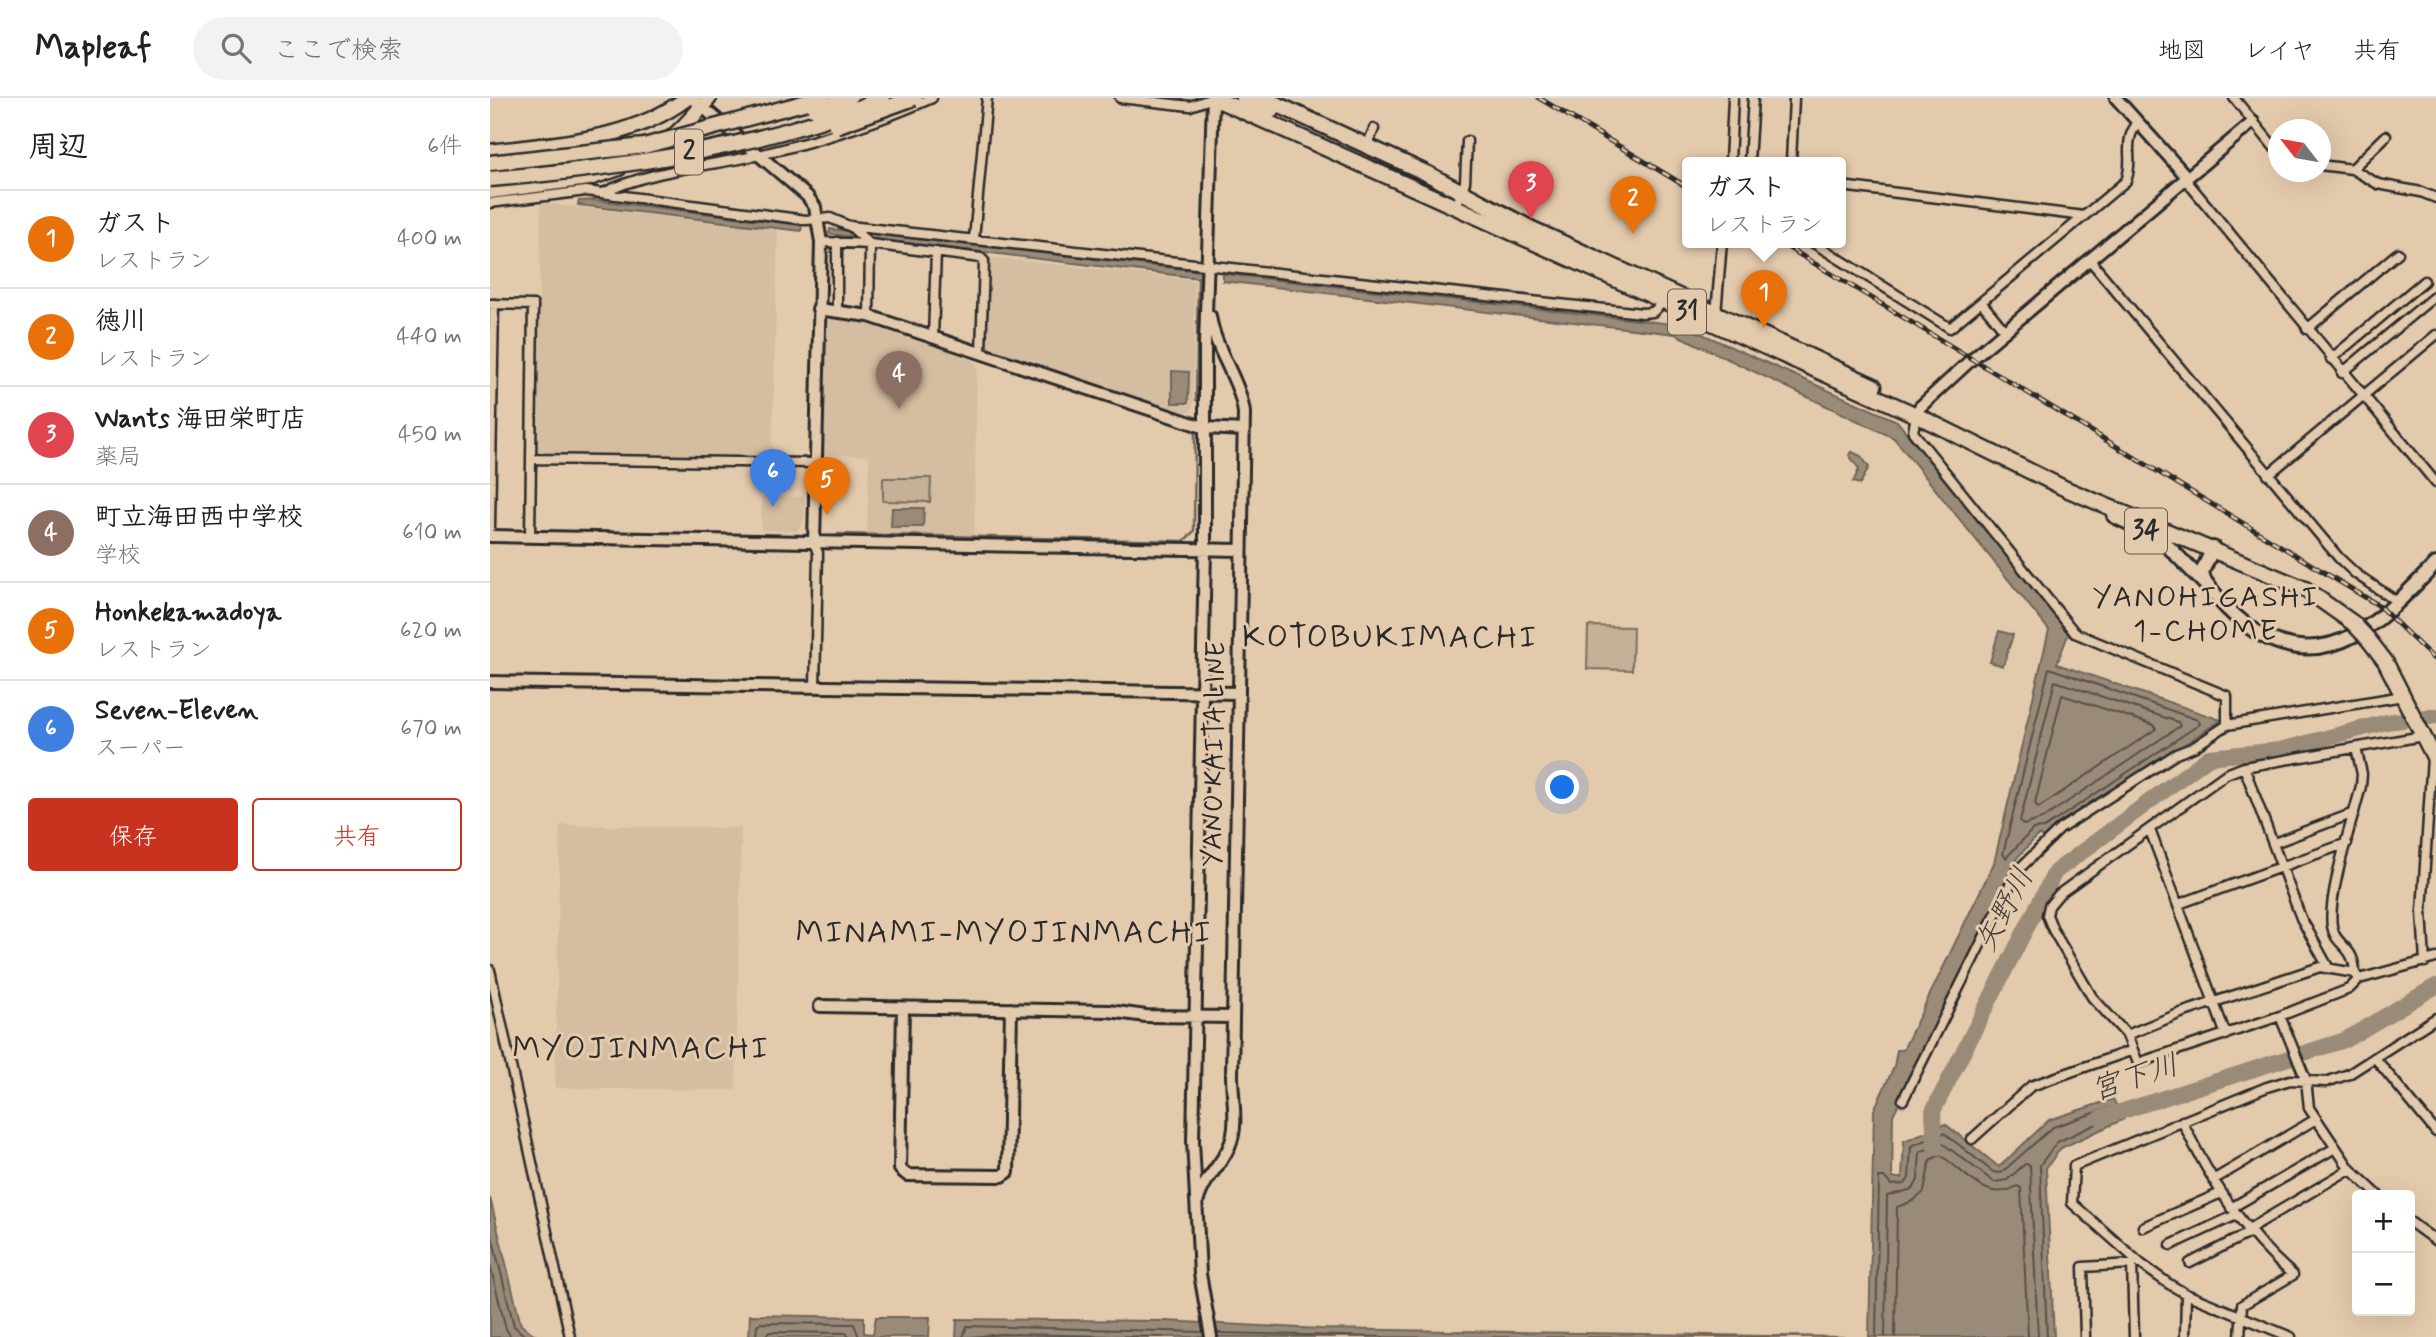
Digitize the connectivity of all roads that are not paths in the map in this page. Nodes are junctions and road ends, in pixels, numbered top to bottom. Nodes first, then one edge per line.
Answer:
1 (807, 98) edge
2 (822, 98) edge
3 (849, 98) edge
4 (884, 98) edge
5 (914, 98) edge
6 (932, 98) edge
7 (987, 98) edge
8 (1120, 98) edge
9 (1213, 98) edge
10 (1244, 98) edge
11 (1263, 98) edge
12 (1733, 98) edge
13 (1753, 98) edge
14 (1794, 98) edge
15 (2116, 98) edge
16 (2234, 98) edge
17 (698, 100) edge
18 (2138, 122) junction
19 (2253, 122) junction
20 (722, 124) junction
21 (1374, 129) dead end
22 (704, 132) junction
23 (2385, 136) dead end
24 (2268, 140) edge
25 (1467, 141) dead end
26 (1367, 146) junction
27 (490, 152) edge
28 (759, 155) junction
29 (1730, 157) edge
30 (1749, 157) edge
31 (1791, 157) edge
32 (490, 163) edge
33 (2331, 166) edge
34 (2352, 169) junction
35 (568, 177) junction
36 (2186, 178) junction
37 (490, 179) edge
38 (1846, 188) edge
39 (490, 191) edge
40 (603, 193) junction
41 (2436, 198) edge
42 (1460, 199) junction
43 (490, 203) edge
44 (2084, 216) junction
45 (818, 219) junction
46 (851, 228) junction
47 (908, 234) junction
48 (974, 239) junction
49 (821, 242) junction
50 (837, 242) junction
51 (868, 242) junction
52 (907, 247) junction
53 (1722, 248) edge
54 (1822, 248) edge
55 (936, 253) junction
56 (2398, 253) dead end
57 (2089, 259) junction
58 (1210, 265) junction
59 (2424, 281) dead end
60 (1639, 290) junction
61 (2436, 295) edge
62 (1667, 297) junction
63 (1208, 298) junction
64 (1981, 302) junction
65 (492, 304) edge
66 (818, 309) junction
67 (837, 310) junction
68 (1631, 312) junction
69 (1716, 314) junction
70 (869, 316) junction
71 (2307, 329) junction
72 (2005, 331) junction
73 (2436, 335) edge
74 (933, 337) junction
75 (981, 352) junction
76 (2331, 359) junction
77 (2342, 373) junction
78 (2361, 395) junction
79 (1918, 411) junction
80 (1206, 428) junction
81 (1243, 430) junction
82 (531, 458) junction
83 (815, 463) junction
84 (2268, 475) junction
85 (2436, 483) edge
86 (2066, 489) junction
87 (490, 528) edge
88 (490, 536) edge
89 (530, 537) junction
90 (814, 543) junction
91 (2213, 548) junction
92 (1205, 549) junction
93 (1241, 550) junction
94 (2436, 564) edge
95 (2212, 592) junction
96 (2396, 601) junction
97 (490, 682) edge
98 (815, 687) junction
99 (1203, 692) junction
100 (1238, 693) junction
101 (2405, 699) junction
102 (2227, 725) junction
103 (2426, 733) edge
104 (2356, 748) junction
105 (2434, 758) edge
106 (2244, 767) junction
107 (2354, 813) junction
108 (2150, 830) junction
109 (2274, 843) junction
110 (2347, 844) junction
111 (2282, 866) junction
112 (2179, 904) junction
113 (2436, 958) edge
114 (2425, 962) junction
115 (2329, 969) junction
116 (490, 970) edge
117 (2357, 976) junction
118 (2215, 1004) junction
119 (820, 1006) dead end
120 (903, 1008) junction
121 (1011, 1009) junction
122 (1197, 1016) junction
123 (2280, 1016) junction
124 (1233, 1017) junction
125 (2436, 1018) edge
126 (2127, 1035) junction
127 (2226, 1035) junction
128 (2133, 1050) junction
129 (2375, 1058) junction
130 (2306, 1080) junction
131 (1903, 1100) dead end
132 (2316, 1119) junction
133 (2182, 1121) junction
134 (2436, 1132) edge
135 (1972, 1139) dead end
136 (2335, 1148) junction
137 (2350, 1169) junction
138 (2213, 1180) junction
139 (2373, 1190) edge
140 (2221, 1193) junction
141 (1196, 1206) junction
142 (2233, 1211) junction
143 (2415, 1226) edge
144 (2143, 1227) dead end
145 (2248, 1232) junction
146 (2436, 1241) edge
147 (2171, 1245) dead end
148 (2134, 1262) junction
149 (2190, 1263) dead end
150 (2186, 1294) junction
151 (2239, 1316) junction
152 (570, 1337) edge
153 (1211, 1337) edge
154 (2085, 1337) edge
155 (2134, 1337) edge
156 (2185, 1337) edge
157 (2240, 1337) edge
158 (2291, 1337) edge

1 - 20 street
2 - 22 highway, bridge
3 - 22 highway, 2, bridge
4 - 35 highway, 2, bridge
5 - 35 highway, bridge
6 - 28 street
7 - 48 street
8 - 9 street
9 - 42 highway, 31
9 - 58 street, YANO KAITA LINE
10 - 42 highway
11 - 26 highway, 31
12 - 29 street
13 - 30 street
14 - 31 street
15 - 18 street
16 - 19 street
17 - 20 street
17 - 27 highway, 2
17 - 35 highway, 2
18 - 36 street
18 - 44 street
19 - 24 street
19 - 36 street
20 - 28 street
21 - 26 street
22 - 32 highway, 2, bridge
23 - 34 street
25 - 42 street
26 - 42 highway, 31
28 - 40 street
28 - 45 street
33 - 34 street
34 - 41 street
35 - 37 highway, 2, bridge
35 - 39 highway, 2
36 - 57 street
36 - 71 street
38 - 44 street
40 - 43 street
40 - 45 street
42 - 60 highway, 31
42 - 62 highway, 31
44 - 64 street
45 - 46 street
45 - 49 street
46 - 47 street
46 - 51 street
47 - 48 street
47 - 52 street
48 - 58 street
49 - 50 street
49 - 66 street
50 - 51 street
50 - 67 street
51 - 52 street
51 - 70 street
52 - 55 street
53 - 69 street
54 - 64 street
55 - 74 street
55 - 75 street
56 - 71 street
57 - 72 street
57 - 84 street
58 - 63 street, YANO KAITA LINE
58 - 68 street
59 - 76 street
60 - 62 highway, 31
60 - 68 street
61 - 77 street
62 - 68 street
62 - 69 highway, 31
62 - 79 highway, 31
63 - 80 street, YANO KAITA LINE
63 - 81 street, YANO KAITA LINE
64 - 72 street
65 - 82 street
65 - 87 street
66 - 67 street
66 - 83 street
67 - 70 street
69 - 79 highway, 31
70 - 74 street
71 - 76 street
72 - 79 street
73 - 78 street
74 - 75 street
75 - 80 street
76 - 77 street
77 - 78 street
78 - 84 street
78 - 85 street
79 - 86 highway, 31
79 - 91 highway, 31
79 - 102 street
80 - 81 street
80 - 92 street, YANO KAITA LINE
81 - 93 street, YANO KAITA LINE
82 - 83 street
82 - 89 street
83 - 90 street
84 - 96 street
86 - 91 highway, 31
86 - 95 main road, 34
88 - 89 street
89 - 90 street
90 - 92 street
90 - 98 street
91 - 95 main road, 34
91 - 101 highway, 31, bridge
92 - 93 street
92 - 99 street, YANO KAITA LINE
93 - 100 street, YANO KAITA LINE
94 - 96 main road, 34
95 - 96 main road, 34
97 - 98 street
98 - 99 street
99 - 100 street
99 - 122 street, YANO KAITA LINE
100 - 124 street, YANO KAITA LINE
101 - 102 street
101 - 103 highway, 31
102 - 131 street
103 - 104 street
103 - 105 highway, 31
104 - 106 street
104 - 107 street
105 - 114 street
106 - 108 street
106 - 109 street
107 - 109 street
107 - 110 street
108 - 112 street
108 - 126 street
109 - 111 street
110 - 111 street
110 - 117 street
111 - 112 street
111 - 115 street
112 - 118 street
113 - 114 street
114 - 117 street
115 - 117 street
115 - 118 street
116 - 152 street
117 - 123 street
118 - 126 street
118 - 127 street
119 - 120 street
120 - 121 street
120 - 121 street
121 - 122 street
122 - 124 street
122 - 141 street, YANO KAITA LINE
123 - 127 street
123 - 130 street
124 - 141 street, YANO KAITA LINE
125 - 129 street
126 - 128 street
127 - 128 street
128 - 135 street
129 - 130 street
129 - 134 street
130 - 132 street
130 - 133 street
132 - 136 street
132 - 138 street
133 - 138 street
133 - 148 street
136 - 137 street
136 - 142 street
137 - 139 street
137 - 145 street
138 - 140 street
140 - 142 street
140 - 144 street
141 - 153 street, YANO KAITA LINE
142 - 145 street
142 - 147 street
143 - 146 street
145 - 149 street
145 - 151 street
148 - 150 street
148 - 154 street
148 - 155 street
150 - 151 street
150 - 156 street
151 - 157 street
151 - 158 street

